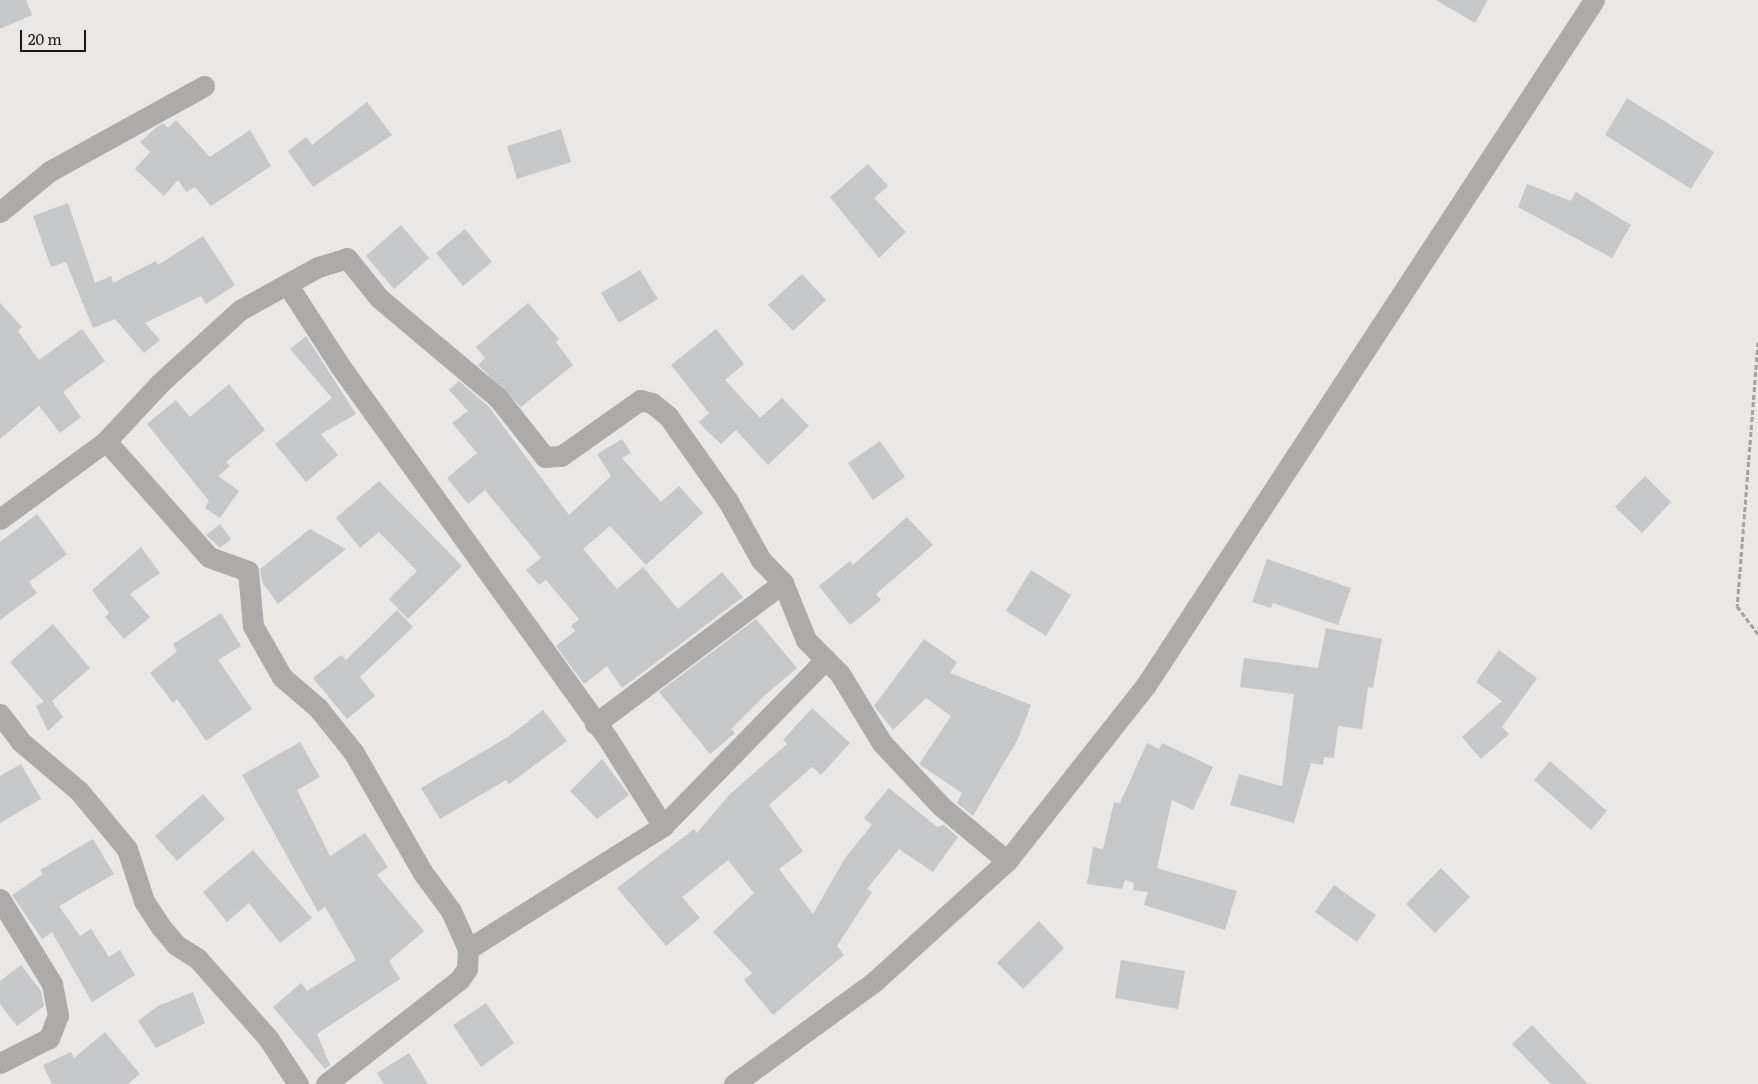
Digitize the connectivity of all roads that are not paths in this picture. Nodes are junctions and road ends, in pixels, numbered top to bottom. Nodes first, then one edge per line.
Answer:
1 (1594, 0) edge
2 (204, 86) dead end
3 (0, 212) edge
4 (287, 284) junction
5 (106, 441) junction
6 (0, 519) edge
7 (783, 583) junction
8 (826, 659) junction
9 (0, 714) edge
10 (596, 724) junction
11 (663, 826) junction
12 (1007, 861) junction
13 (0, 900) edge
14 (468, 949) junction
15 (0, 1063) edge
16 (297, 1084) edge
17 (326, 1084) edge
18 (734, 1084) edge

1 - 12 street
2 - 3 street
4 - 5 street
4 - 7 street
4 - 10 street
5 - 6 street
5 - 14 street
7 - 8 street
7 - 10 street
8 - 11 street
8 - 12 street
9 - 16 street
10 - 11 street
11 - 14 street
12 - 18 street
13 - 15 street
14 - 17 street

